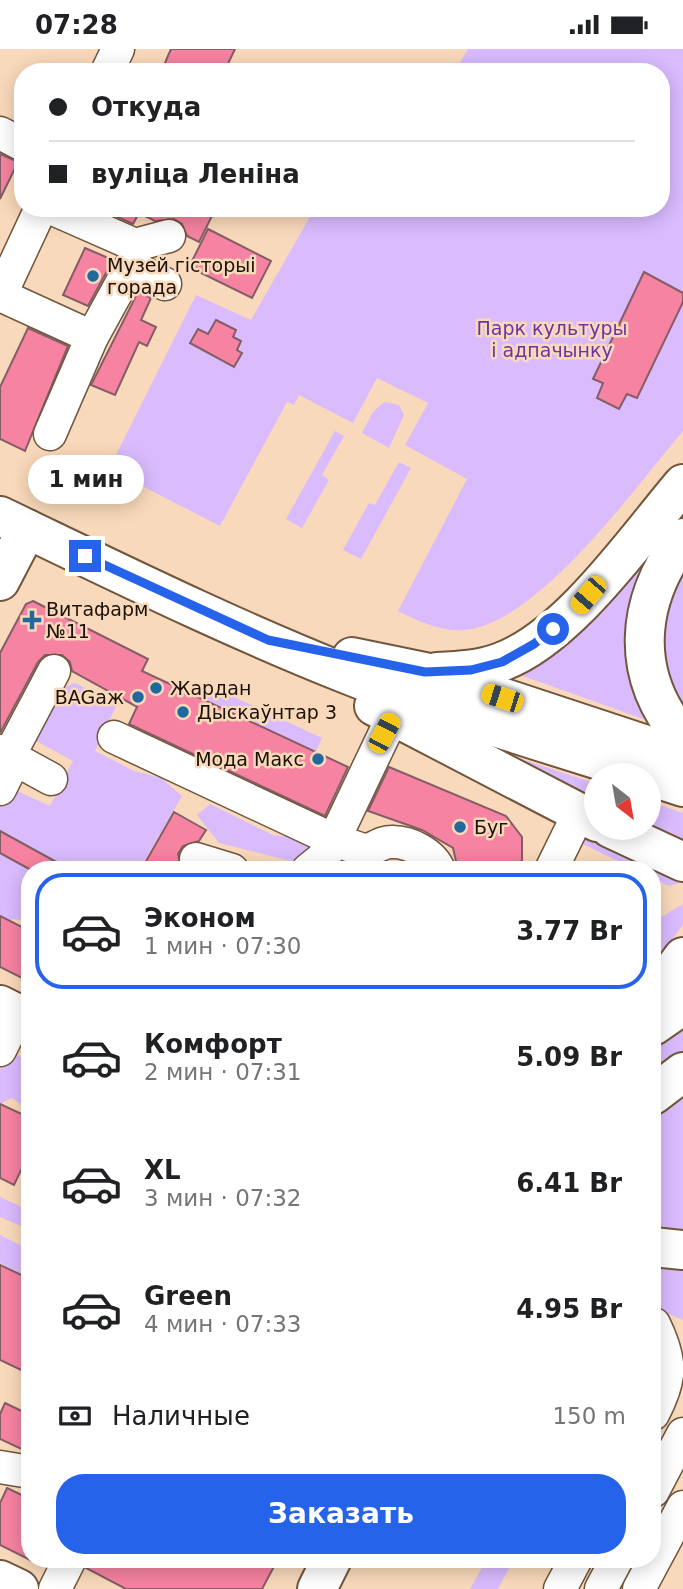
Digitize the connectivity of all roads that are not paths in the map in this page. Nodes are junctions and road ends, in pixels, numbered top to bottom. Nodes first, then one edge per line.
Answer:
1 (37, 217) edge
2 (71, 217) edge
3 (169, 236) dead end
4 (165, 284) dead end
5 (0, 296) edge
6 (92, 337) junction
7 (50, 434) dead end
8 (683, 484) edge
9 (13, 523) edge
10 (683, 538) edge
11 (0, 582) edge
12 (268, 640) junction
13 (54, 671) dead end
14 (413, 697) junction
15 (114, 737) dead end
16 (683, 738) edge
17 (8, 756) edge
18 (683, 757) edge
19 (609, 763) edge
20 (51, 779) dead end
21 (662, 780) edge
22 (683, 787) edge
23 (0, 789) edge
24 (584, 814) edge
25 (584, 833) edge
26 (334, 840) junction
27 (636, 840) edge
28 (196, 859) dead end
29 (203, 861) edge
30 (319, 861) edge
31 (433, 861) edge
32 (559, 861) edge
33 (683, 862) edge
34 (683, 957) edge
35 (661, 986) edge
36 (683, 1005) edge
37 (16, 1013) edge
38 (661, 1020) edge
39 (0, 1049) edge
40 (683, 1072) edge
41 (661, 1089) edge
42 (661, 1248) edge
43 (683, 1250) edge
44 (671, 1333) edge
45 (661, 1397) edge
46 (683, 1434) edge
47 (0, 1467) edge
48 (21, 1470) edge
49 (661, 1476) edge
50 (683, 1507) edge
51 (661, 1548) edge
52 (66, 1568) edge
53 (328, 1568) edge
54 (571, 1568) edge
55 (612, 1568) edge
56 (650, 1568) edge
57 (0, 1580) edge
58 (19, 1589) edge
59 (55, 1589) edge
60 (317, 1589) edge
61 (560, 1589) edge
62 (601, 1589) edge
63 (639, 1589) edge

1 - 5 street
2 - 3 street
4 - 6 street
5 - 6 street
6 - 7 street
8 - 14 main road
9 - 11 main road
9 - 12 main road
10 - 16 main road
12 - 14 main road
12 - 14 main road
13 - 17 street
14 - 18 main road
14 - 19 main road
14 - 24 main road
14 - 26 street
15 - 26 street
17 - 20 street
17 - 23 street
21 - 22 main road
25 - 32 street
26 - 30 street
26 - 31 street
27 - 33 main road
28 - 29 street
34 - 35 main road
36 - 38 main road
37 - 39 street
40 - 41 main road
42 - 43 main road
44 - 45 street
46 - 49 street
47 - 48 street
50 - 51 street
52 - 59 street
53 - 60 main road
54 - 61 street
55 - 62 street
56 - 63 street
57 - 58 main road

